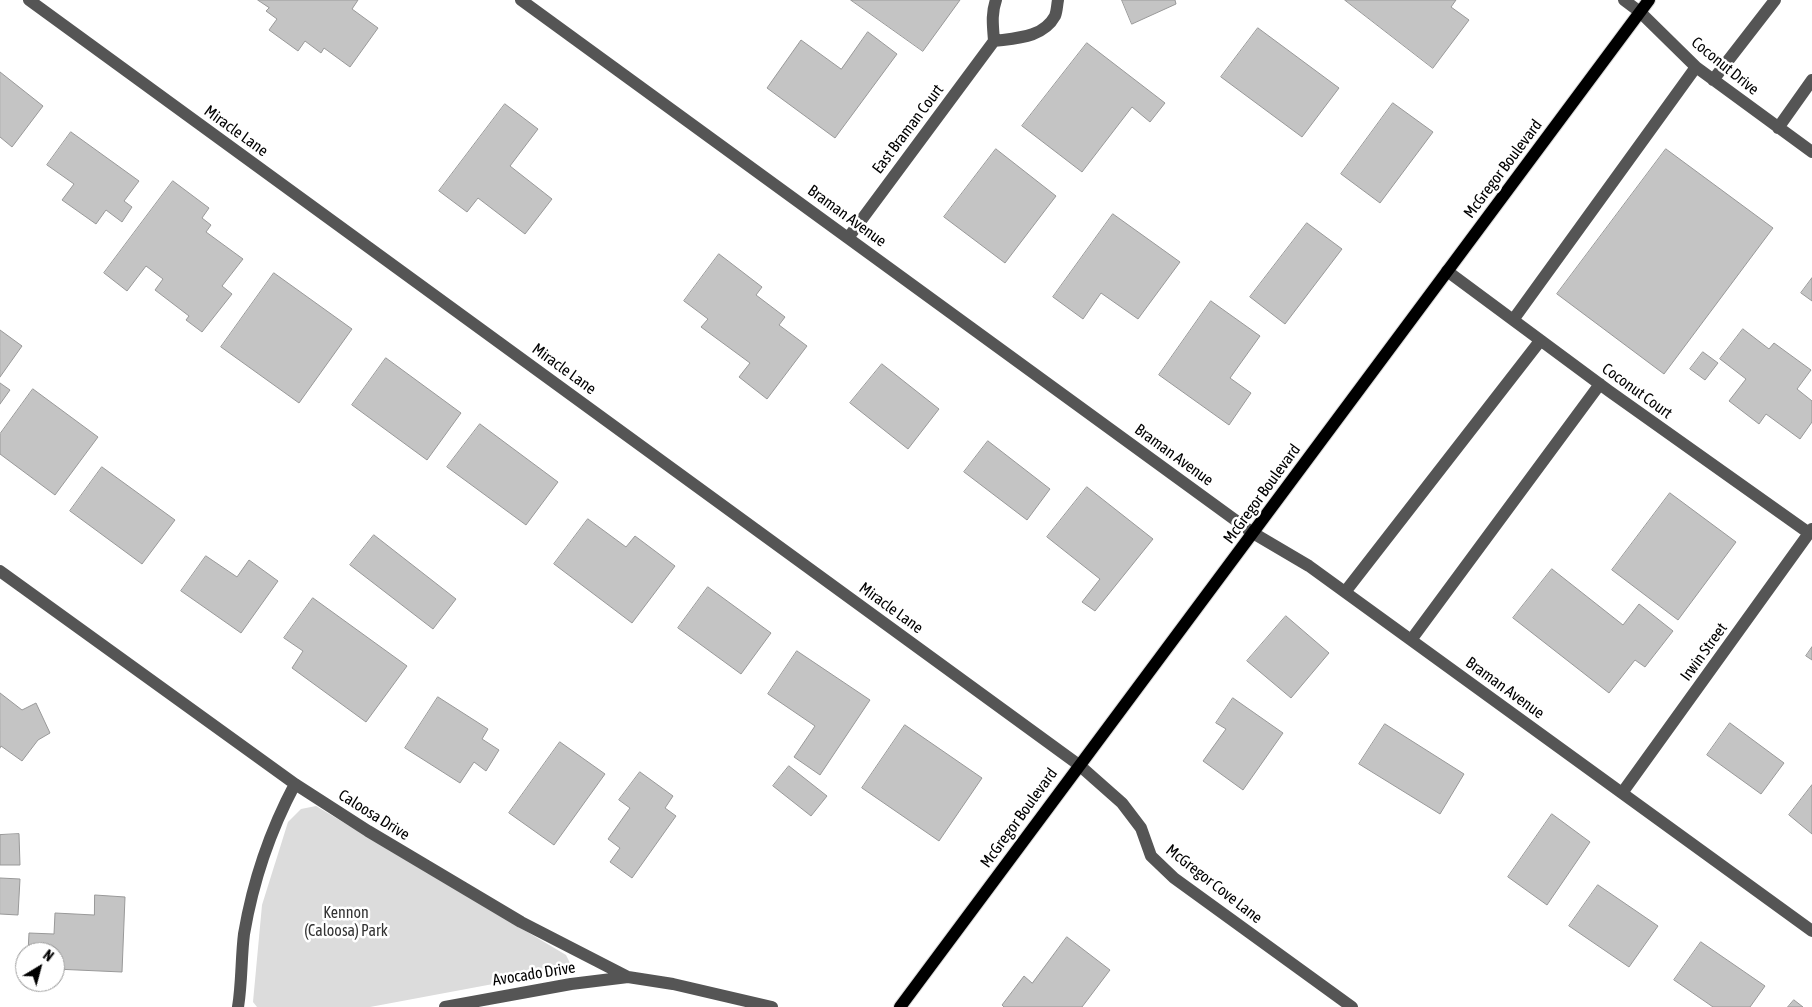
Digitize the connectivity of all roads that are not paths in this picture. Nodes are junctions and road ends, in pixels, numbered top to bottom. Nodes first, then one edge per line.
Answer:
1 (29, 0) edge
2 (521, 0) edge
3 (996, 0) edge
4 (1058, 0) edge
5 (1624, 0) edge
6 (1649, 0) edge
7 (1775, 0) edge
8 (538, 5) edge
9 (1640, 12) junction
10 (994, 40) junction
11 (1696, 67) junction
12 (1713, 80) junction
13 (1812, 80) edge
14 (1778, 128) junction
15 (1812, 152) edge
16 (848, 238) junction
17 (1447, 271) junction
18 (1512, 320) junction
19 (1540, 341) junction
20 (1600, 384) junction
21 (1811, 531) edge
22 (1253, 533) junction
23 (0, 571) edge
24 (1345, 592) junction
25 (1411, 640) junction
26 (1079, 765) junction
27 (295, 784) junction
28 (1622, 793) junction
29 (1812, 931) edge
30 (628, 977) junction
31 (238, 1007) edge
32 (445, 1007) edge
33 (772, 1007) edge
34 (900, 1007) edge
35 (1352, 1007) edge

1 - 26 street, Miracle Lane
2 - 8 street, Braman Avenue
3 - 10 street
4 - 10 street
5 - 9 street, Coconut Drive
6 - 9 main road, McGregor Boulevard
7 - 12 street
8 - 16 street, Braman Avenue
9 - 11 street, Coconut Drive
9 - 17 main road, McGregor Boulevard
10 - 16 street, East Braman Court
11 - 12 street, Coconut Drive
11 - 18 street
12 - 14 street, Coconut Drive
13 - 14 street
14 - 15 street, Coconut Drive
16 - 22 street, Braman Avenue
17 - 18 street, Coconut Court
17 - 22 main road, McGregor Boulevard
18 - 19 street, Coconut Court
19 - 20 street, Coconut Court
19 - 24 street
20 - 21 street, Coconut Court
20 - 25 street
21 - 28 street, Irwin Street
22 - 24 street, Braman Avenue
22 - 26 main road, McGregor Boulevard
23 - 27 street, Caloosa Drive
24 - 25 street, Braman Avenue
25 - 28 street, Braman Avenue
26 - 34 main road, McGregor Boulevard
26 - 35 street, McGregor Cove Lane
27 - 30 street, Caloosa Drive
27 - 31 street
28 - 29 street, Braman Avenue
30 - 32 street, Avocado Drive
30 - 33 street, Caloosa Drive

